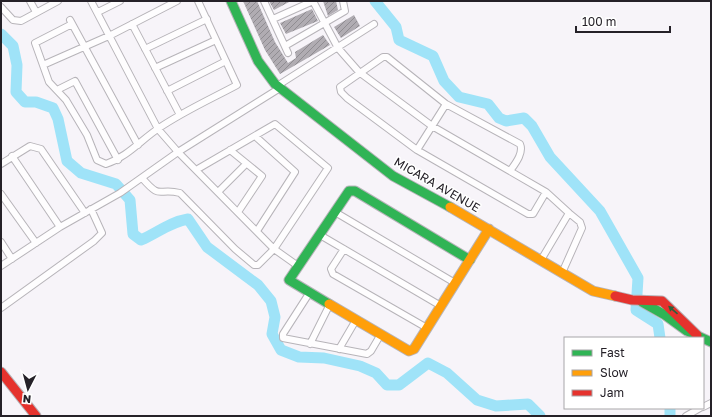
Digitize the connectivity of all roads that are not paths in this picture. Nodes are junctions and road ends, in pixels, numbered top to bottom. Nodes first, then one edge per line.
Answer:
1 (30, 1) edge
2 (58, 1) edge
3 (91, 1) edge
4 (120, 1) edge
5 (177, 1) edge
6 (198, 1) edge
7 (231, 1) edge
8 (264, 1) edge
9 (313, 1) edge
10 (343, 1) edge
11 (1, 7) edge
12 (36, 12) junction
13 (98, 12) junction
14 (273, 19) junction
15 (207, 20) junction
16 (132, 24) junction
17 (374, 24) dead end
18 (324, 25) junction
19 (111, 35) junction
20 (216, 40) junction
21 (285, 46) junction
22 (84, 47) junction
23 (338, 48) junction
24 (145, 49) junction
25 (288, 53) dead end
26 (226, 61) junction
27 (43, 66) junction
28 (155, 68) junction
29 (359, 72) junction
30 (279, 87) junction
31 (57, 90) junction
32 (167, 91) junction
33 (446, 104) junction
34 (180, 115) junction
35 (432, 126) junction
36 (158, 129) junction
37 (255, 136) junction
38 (138, 145) junction
39 (230, 150) junction
40 (417, 150) junction
41 (178, 152) junction
42 (12, 156) junction
43 (118, 160) junction
44 (1, 164) edge
45 (246, 164) junction
46 (196, 170) junction
47 (510, 171) junction
48 (142, 178) junction
49 (218, 192) junction
50 (546, 192) junction
51 (1, 194) edge
52 (91, 209) junction
53 (238, 212) junction
54 (335, 212) junction
55 (85, 213) junction
56 (569, 213) junction
57 (60, 227) junction
58 (490, 229) junction
59 (257, 231) junction
60 (320, 235) junction
61 (1, 242) edge
62 (36, 243) junction
63 (274, 249) junction
64 (344, 249) junction
65 (12, 259) junction
66 (470, 260) junction
67 (541, 260) junction
68 (1, 266) edge
69 (298, 266) junction
70 (562, 273) junction
71 (455, 283) junction
72 (310, 292) junction
73 (330, 304) junction
74 (441, 306) junction
75 (1, 308) edge
76 (356, 320) junction
77 (427, 328) junction
78 (381, 334) junction
79 (701, 337) edge
80 (310, 344) junction
81 (339, 349) junction
82 (1, 372) edge
83 (698, 409) edge
84 (36, 416) edge
85 (686, 416) edge

1 - 12 street
2 - 12 street
3 - 13 street
4 - 13 street
5 - 16 street
6 - 15 street
7 - 30 street, MICARA AVENUE
8 - 14 street
9 - 14 street
9 - 18 street
10 - 18 street
11 - 12 street
13 - 19 street
14 - 21 street
15 - 20 street
15 - 24 street
16 - 19 street
16 - 24 street
17 - 23 street
18 - 21 street
18 - 23 street
19 - 22 street
19 - 36 street
20 - 26 street
20 - 28 street
21 - 25 street
22 - 27 street
22 - 27 street
22 - 38 street
23 - 29 street
23 - 30 street
24 - 28 street
26 - 32 street
26 - 34 street
27 - 31 street
28 - 32 street
29 - 33 street
29 - 35 street
29 - 40 street
30 - 41 street
30 - 58 street, MICARA AVENUE
31 - 43 street
31 - 43 street
32 - 34 street
33 - 35 street
33 - 47 street
34 - 36 street
35 - 40 street
35 - 47 street
36 - 38 street
36 - 41 street
37 - 39 street
37 - 59 street
37 - 63 street
38 - 43 street
39 - 45 street
39 - 46 street
40 - 50 street
41 - 46 street
41 - 48 street
42 - 44 street
42 - 55 street
42 - 57 street
45 - 49 street
45 - 53 street
46 - 49 street
47 - 50 street
48 - 52 street
48 - 63 street
49 - 53 street
50 - 56 street
51 - 62 street
52 - 55 street
52 - 75 street
53 - 59 street
54 - 60 street
54 - 66 street
54 - 71 street
55 - 57 street
56 - 67 street
56 - 70 street
57 - 62 street
58 - 66 street
58 - 67 street, MICARA AVENUE
59 - 63 street
60 - 64 street
60 - 69 street
61 - 65 street
62 - 65 street
63 - 69 street
64 - 74 street
64 - 77 street
65 - 68 street
66 - 71 street
67 - 70 street, MICARA AVENUE
69 - 72 street
70 - 79 street, MICARA AVENUE
71 - 74 street
72 - 73 street
72 - 80 street
73 - 76 street
73 - 80 street
74 - 77 street
76 - 78 street
76 - 81 street
77 - 78 street
78 - 81 street
80 - 81 street
82 - 84 street
83 - 85 street

